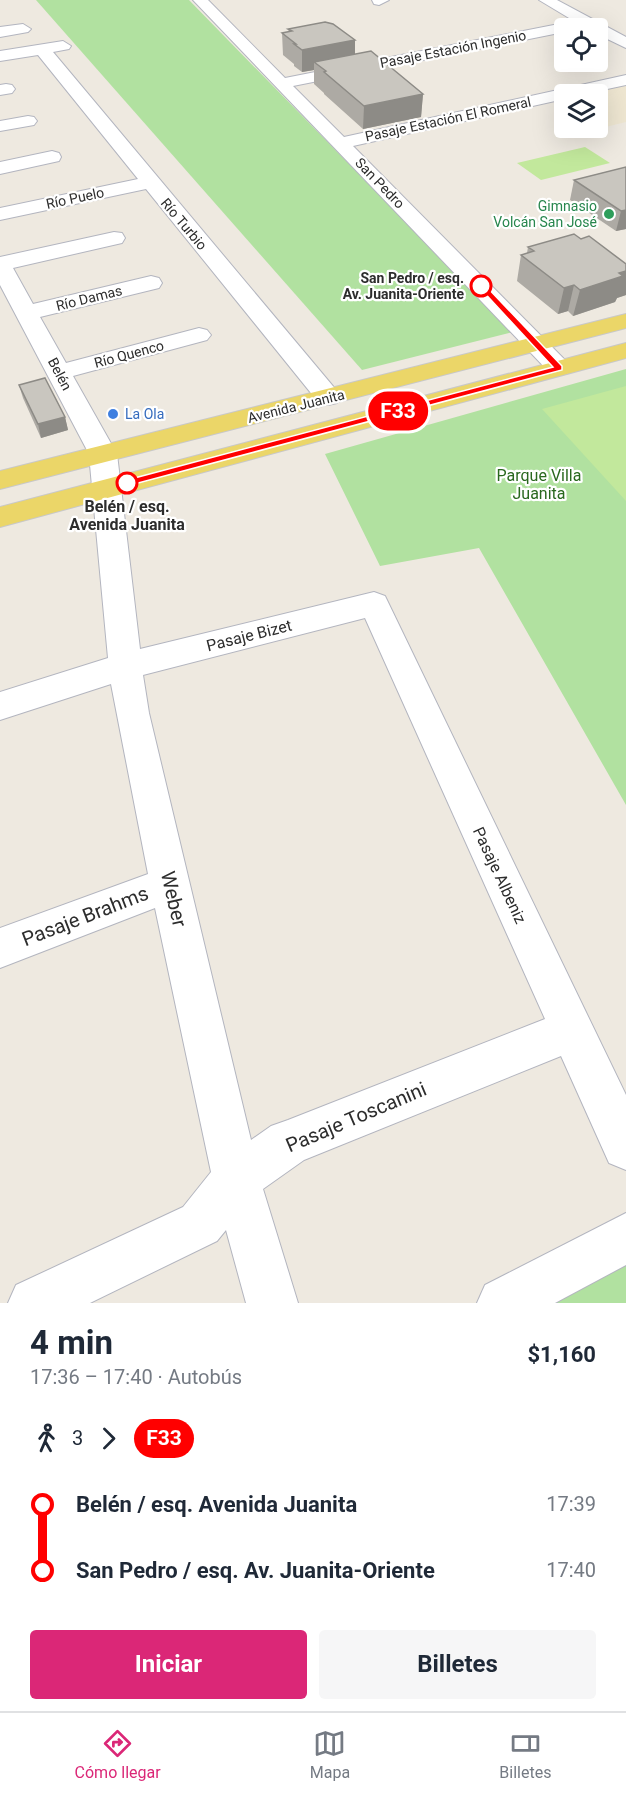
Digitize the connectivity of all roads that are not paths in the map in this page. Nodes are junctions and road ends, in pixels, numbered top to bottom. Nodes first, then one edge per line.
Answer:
1 (200, 0) edge
2 (546, 0) edge
3 (580, 18) edge
4 (626, 24) edge
5 (608, 25) edge
6 (23, 28) dead end
7 (0, 32) edge
8 (554, 33) edge
9 (608, 33) edge
10 (626, 43) edge
11 (68, 45) dead end
12 (42, 49) junction
13 (0, 56) edge
14 (626, 80) edge
15 (283, 83) junction
16 (28, 121) dead end
17 (0, 126) edge
18 (341, 143) junction
19 (52, 157) dead end
20 (0, 168) edge
21 (150, 182) junction
22 (0, 214) edge
23 (114, 238) dead end
24 (0, 264) edge
25 (151, 283) dead end
26 (27, 313) junction
27 (626, 321) edge
28 (200, 335) dead end
29 (538, 344) junction
30 (626, 350) edge
31 (559, 368) junction
32 (59, 372) junction
33 (328, 397) junction
34 (104, 471) junction
35 (0, 480) edge
36 (0, 517) edge
37 (374, 604) joint
38 (125, 666) junction
39 (0, 706) edge
40 (171, 885) junction
41 (0, 948) edge
42 (572, 1030) junction
43 (626, 1146) edge
44 (236, 1179) junction
45 (626, 1238) edge
46 (34, 1303) edge
47 (272, 1303) edge
48 (503, 1303) edge

1 - 15 street, San Pedro
2 - 3 street
4 - 5 street, Pasaje Estación Ingenio
6 - 7 street
8 - 15 street, Pasaje Estación Ingenio
9 - 10 street
11 - 12 street
12 - 13 street
12 - 21 street, Río Turbio
14 - 18 street, Pasaje Estación El Romeral
15 - 18 street, San Pedro
16 - 17 street
18 - 29 street, San Pedro
19 - 20 street
21 - 22 street, Río Puelo
21 - 33 street, Río Turbio
23 - 24 street
24 - 26 street, Belén
25 - 26 street, Río Damas
26 - 32 street, Belén
27 - 29 main road, Avenida Juanita
28 - 32 street, Río Quenco
29 - 31 street, San Pedro
29 - 33 main road, Avenida Juanita
30 - 31 main road, Avenida Juanita
31 - 34 main road, Avenida Juanita
32 - 34 street, Belén
33 - 34 main road, Avenida Juanita
34 - 35 main road, Avenida Juanita
34 - 36 main road, Avenida Juanita
34 - 38 street, Weber
37 - 38 street, Pasaje Bizet
37 - 42 street, Pasaje Albeniz
38 - 39 street, Pasaje Bizet
38 - 40 street, Weber
40 - 41 street, Pasaje Brahms
40 - 44 street, Weber
42 - 43 street, Pasaje Albeniz
42 - 44 street, Pasaje Toscanini
44 - 46 street, Pasaje Toscanini
44 - 47 street, Weber
45 - 48 street

